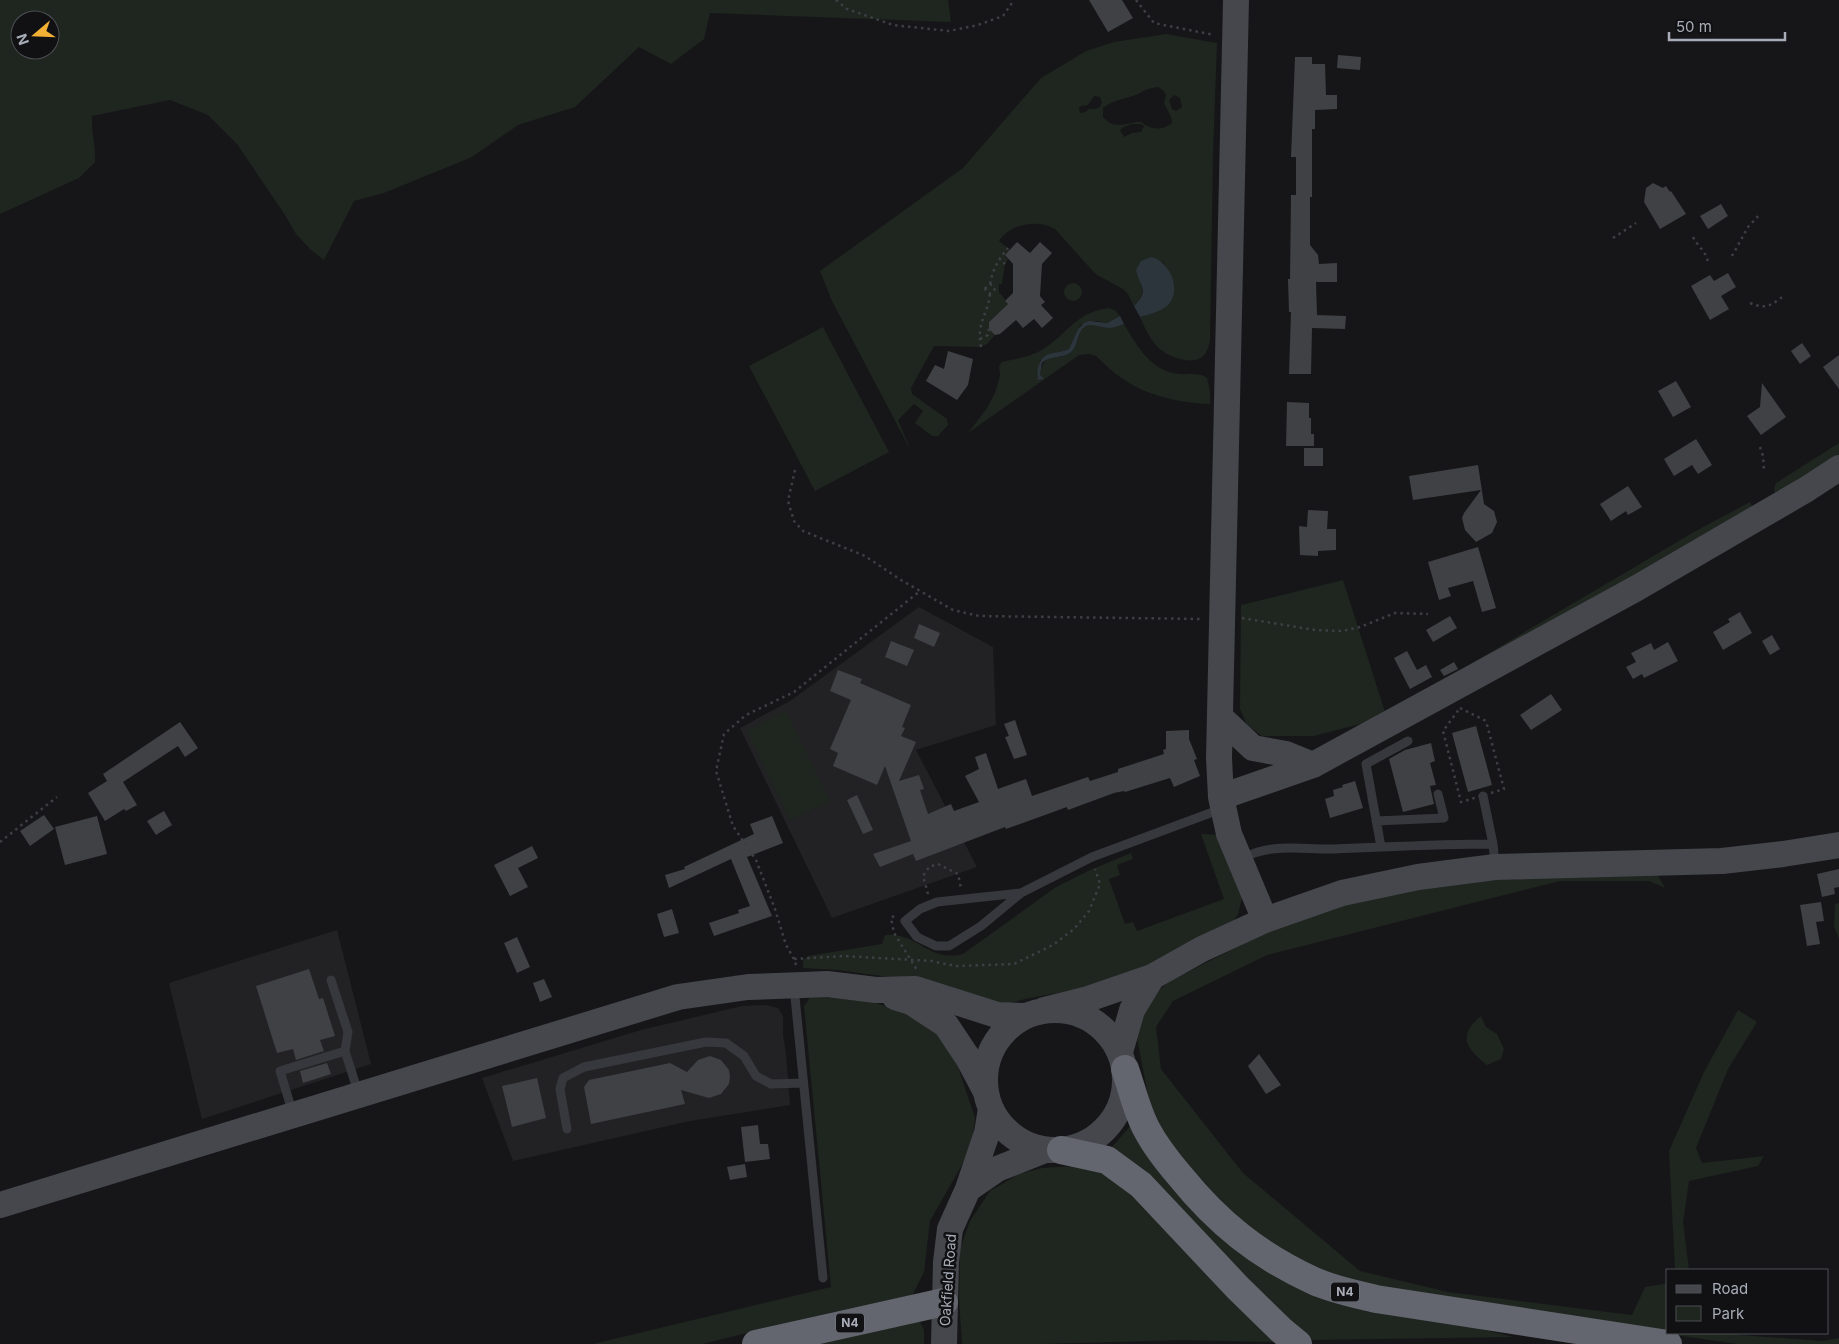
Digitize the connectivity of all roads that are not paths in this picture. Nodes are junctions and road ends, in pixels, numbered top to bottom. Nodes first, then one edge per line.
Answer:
1 (1236, 0) edge
2 (1839, 468) edge
3 (1220, 717) junction
4 (1408, 741) dead end
5 (1313, 765) junction
6 (1438, 794) dead end
7 (1483, 796) road end
8 (1222, 802) junction
9 (1376, 821) junction
10 (1839, 845) edge
11 (1380, 847) junction
12 (1494, 856) junction
13 (1241, 859) junction
14 (1021, 893) junction
15 (1265, 920) junction
16 (1152, 977) junction
17 (331, 980) dead end
18 (794, 985) junction
19 (876, 990) junction
20 (1035, 1013) junction
21 (345, 1051) junction
22 (1122, 1060) junction
23 (803, 1083) junction
24 (358, 1094) junction
25 (989, 1101) junction
26 (293, 1114) junction
27 (567, 1129) dead end
28 (1053, 1150) junction
29 (968, 1189) junction
30 (0, 1205) edge
31 (823, 1278) dead end
32 (944, 1310) junction
33 (756, 1344) edge
34 (944, 1344) edge
35 (1298, 1344) edge
36 (1668, 1344) edge

1 - 3 main road
2 - 5 main road
3 - 5 main road
3 - 8 main road
4 - 9 lane
5 - 8 main road
6 - 9 lane
7 - 12 lane
8 - 13 main road
8 - 14 lane
9 - 11 lane
10 - 12 main road
11 - 12 lane
11 - 13 lane
12 - 15 main road
13 - 15 main road
14 - 14 lane
15 - 16 main road
16 - 20 main road
16 - 22 main road
17 - 21 lane
18 - 19 main road
18 - 23 lane
18 - 24 main road
19 - 20 main road
19 - 25 main road
20 - 22 main road
20 - 25 main road
21 - 24 lane
21 - 26 lane
22 - 28 main road
22 - 36 highway, N4
23 - 27 lane
23 - 31 lane
24 - 26 main road
25 - 28 main road
25 - 29 main road, Oakfield Road
26 - 30 main road
28 - 29 main road
28 - 35 highway
29 - 32 main road, Oakfield Road
32 - 33 highway, N4
32 - 34 main road, Oakfield Road

